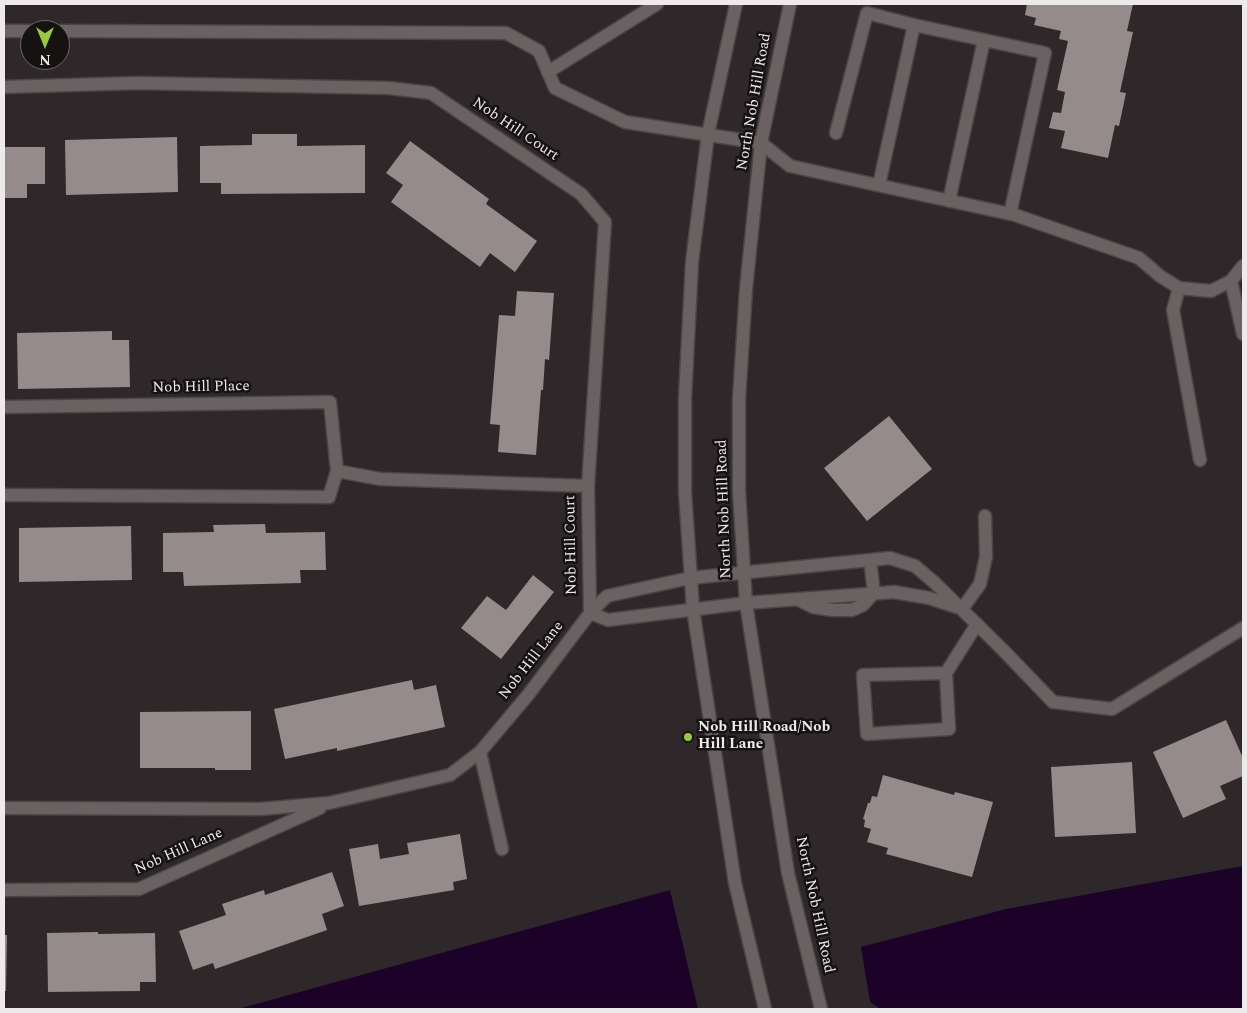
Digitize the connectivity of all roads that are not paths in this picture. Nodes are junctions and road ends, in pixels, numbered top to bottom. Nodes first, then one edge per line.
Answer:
1 (657, 4) edge
2 (736, 4) edge
3 (790, 4) edge
4 (914, 25) junction
5 (70, 30) edge
6 (4, 31) edge
7 (20, 31) edge
8 (984, 40) junction
9 (548, 72) junction
10 (4, 87) edge
11 (836, 133) dead end
12 (708, 134) junction
13 (761, 143) junction
14 (879, 185) junction
15 (949, 201) junction
16 (1010, 214) junction
17 (1243, 266) edge
18 (1231, 281) junction
19 (1178, 288) junction
20 (1243, 334) edge
21 (4, 407) edge
22 (1200, 460) dead end
23 (337, 471) junction
24 (588, 486) junction
25 (4, 495) edge
26 (985, 516) dead end
27 (870, 560) junction
28 (744, 572) junction
29 (690, 578) junction
30 (874, 593) junction
31 (746, 603) junction
32 (693, 609) junction
33 (962, 609) junction
34 (590, 613) junction
35 (977, 624) junction
36 (1243, 628) edge
37 (946, 672) junction
38 (480, 752) junction
39 (329, 804) junction
40 (4, 808) edge
41 (502, 849) dead end
42 (4, 890) edge
43 (766, 1009) edge
44 (821, 1009) edge

1 - 9 street
2 - 12 street
3 - 13 street, North Nob Hill Road
4 - 8 street
4 - 11 street
4 - 14 street
5 - 9 street
6 - 7 street
8 - 15 street
8 - 16 street
9 - 12 street
10 - 24 street, Nob Hill Court
12 - 13 street
12 - 29 street
13 - 14 street
13 - 28 street, North Nob Hill Road
14 - 15 street
15 - 16 street
16 - 19 street
17 - 18 street
18 - 19 street
18 - 20 street
19 - 22 street
21 - 23 street, Nob Hill Place
23 - 24 street
23 - 25 street, Nob Hill Place
24 - 34 street, Nob Hill Court
26 - 33 street
27 - 28 street, Nob Hill Lane
27 - 30 street
27 - 33 street, Nob Hill Lane
28 - 29 street, Nob Hill Lane
28 - 31 street, North Nob Hill Road
29 - 32 street
29 - 34 street, Nob Hill Lane
30 - 31 street
30 - 33 street
31 - 32 street
31 - 44 street, North Nob Hill Road
32 - 34 street
32 - 43 street
33 - 35 street, Nob Hill Lane
34 - 38 street, Nob Hill Lane
35 - 36 street, Nob Hill Lane
35 - 37 street
37 - 37 street
38 - 39 street, Nob Hill Lane
38 - 41 street
39 - 40 street, Nob Hill Lane
39 - 42 street, Nob Hill Lane

